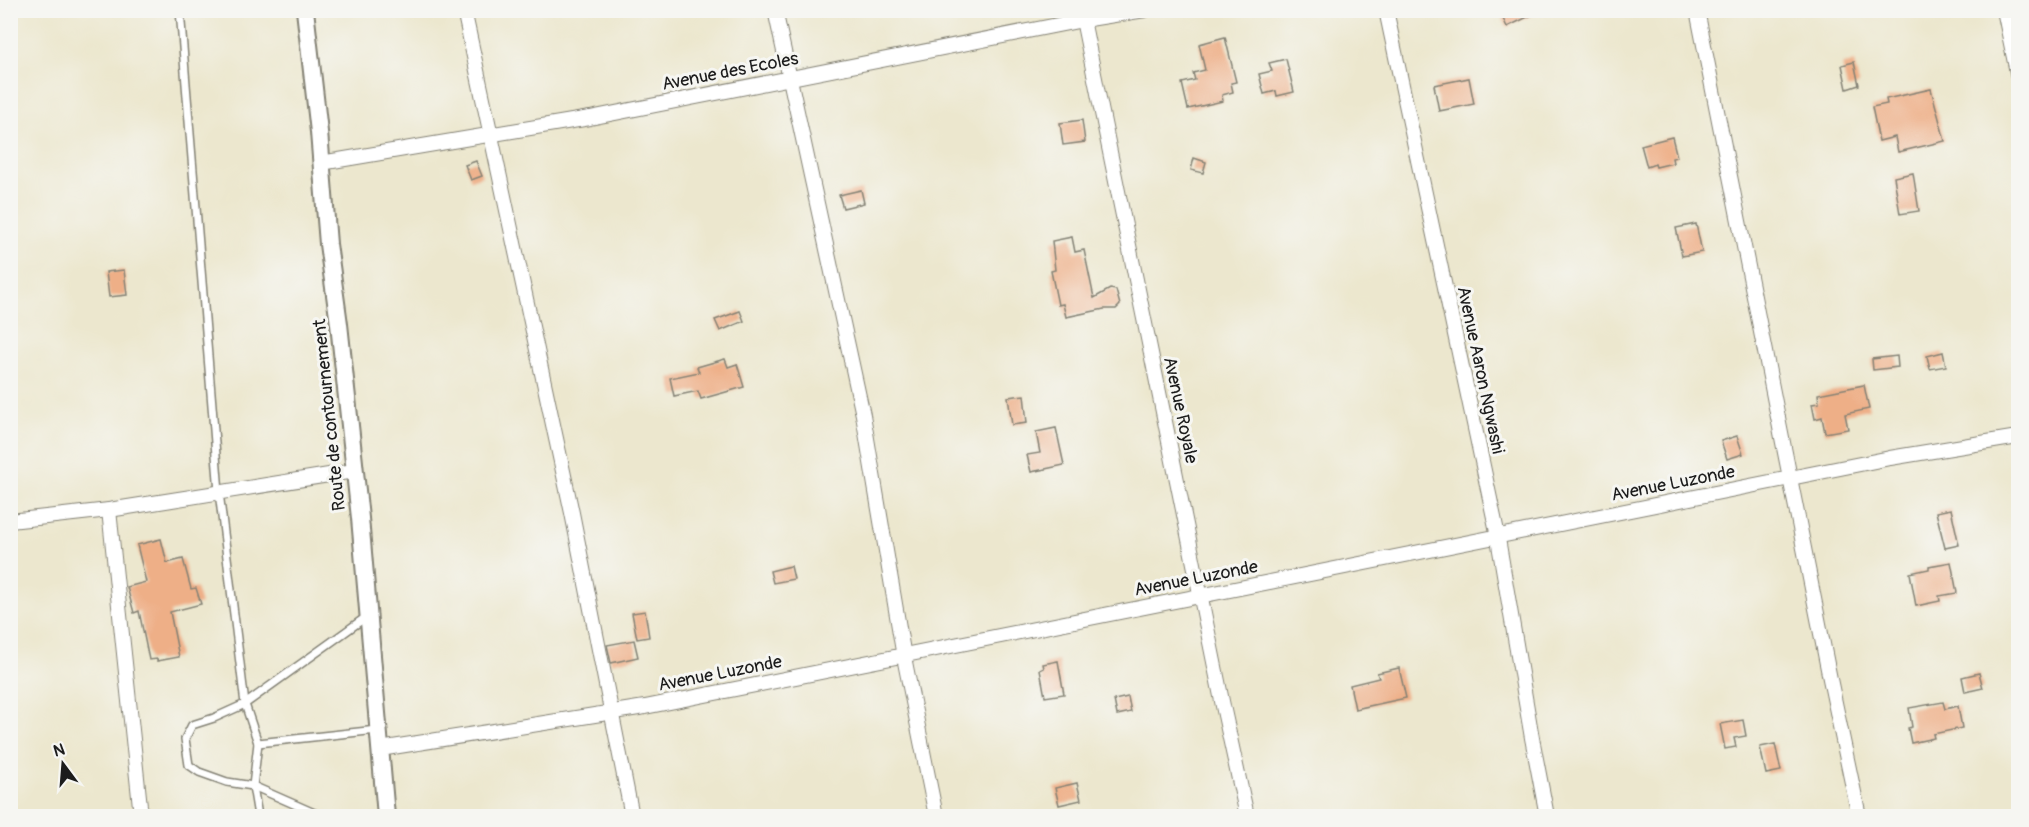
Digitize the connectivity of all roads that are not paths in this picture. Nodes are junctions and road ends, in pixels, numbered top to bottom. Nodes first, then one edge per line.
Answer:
1 (180, 10) edge
2 (305, 10) edge
3 (464, 10) edge
4 (775, 10) edge
5 (1145, 10) edge
6 (1386, 10) edge
7 (1696, 10) edge
8 (2004, 10) edge
9 (1082, 15) edge
10 (2019, 77) edge
11 (789, 78) junction
12 (491, 135) junction
13 (321, 163) junction
14 (2019, 438) edge
15 (354, 471) junction
16 (1790, 478) junction
17 (219, 492) junction
18 (109, 510) junction
19 (10, 521) edge
20 (1498, 537) junction
21 (1201, 596) junction
22 (368, 616) junction
23 (903, 655) junction
24 (245, 704) junction
25 (611, 712) junction
26 (378, 730) junction
27 (258, 744) junction
28 (380, 748) junction
29 (253, 786) junction
30 (141, 816) edge
31 (258, 816) edge
32 (321, 816) edge
33 (386, 816) edge
34 (632, 816) edge
35 (936, 816) edge
36 (1247, 816) edge
37 (1547, 816) edge
38 (1859, 816) edge

1 - 17 lane
2 - 13 street, Route de contournement
3 - 12 street
4 - 11 street
5 - 9 street, Avenue des Ecoles
6 - 20 street, Avenue Aaron Ngwashi
7 - 16 street
8 - 10 street
9 - 11 street, Avenue des Ecoles
9 - 21 street, Avenue Royale
11 - 12 street, Avenue des Ecoles
11 - 23 street
12 - 13 street, Avenue des Ecoles
12 - 25 street
13 - 15 street, Route de contournement
14 - 16 street, Avenue Luzonde
15 - 17 street
15 - 22 street, Route de contournement
16 - 20 street, Avenue Luzonde
16 - 38 street
17 - 18 street
17 - 24 lane
18 - 19 street
18 - 30 street
20 - 21 street, Avenue Luzonde
20 - 37 street, Avenue Aaron Ngwashi
21 - 23 street, Avenue Luzonde
21 - 36 street, Avenue Royale
22 - 24 lane
22 - 26 street, Route de contournement
23 - 25 street, Avenue Luzonde
23 - 35 street
24 - 27 lane
24 - 29 lane
25 - 28 street, Avenue Luzonde
25 - 34 street
26 - 27 lane
26 - 28 street, Route de contournement
27 - 29 lane
28 - 33 street, Route de contournement
29 - 31 lane
29 - 32 lane

